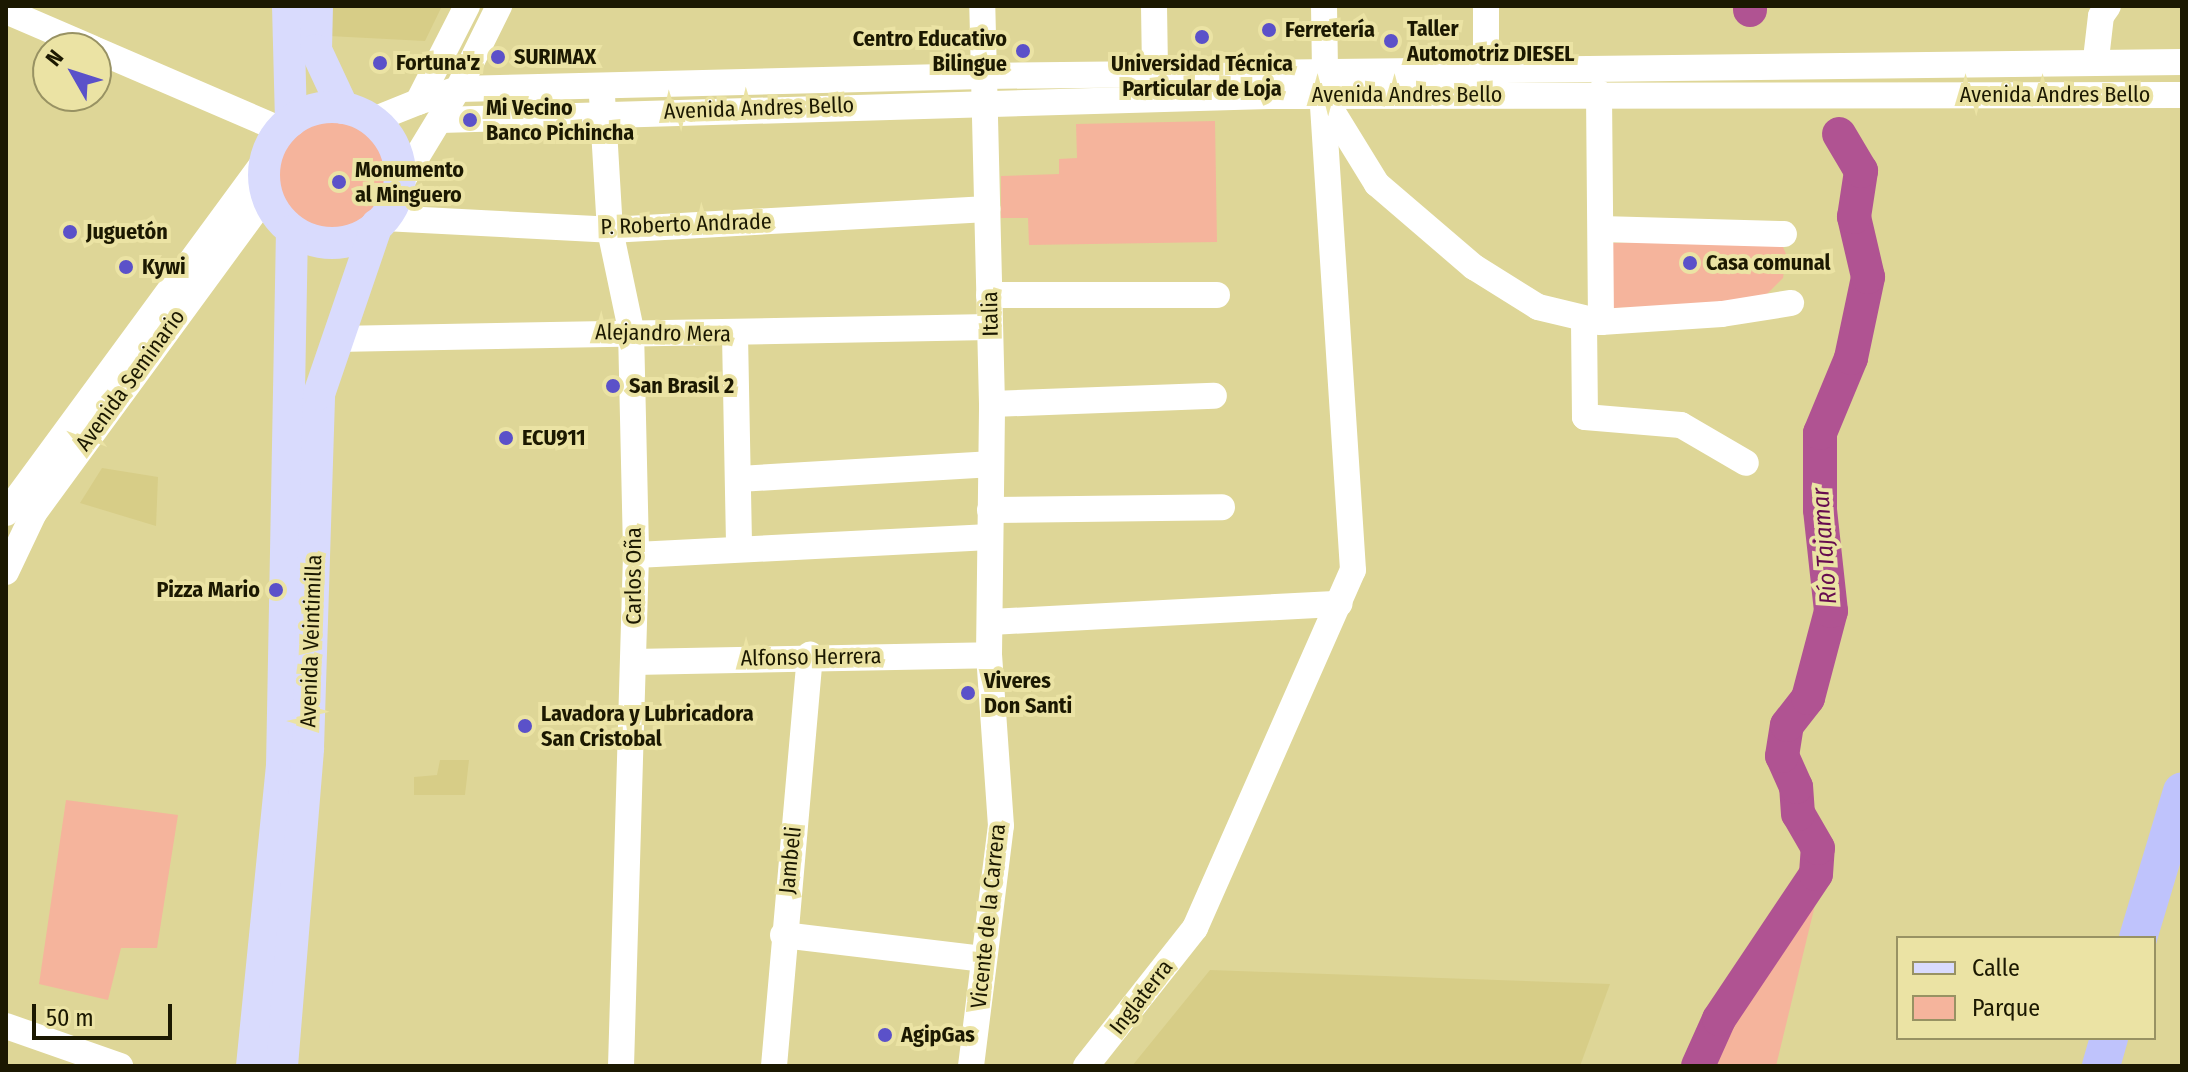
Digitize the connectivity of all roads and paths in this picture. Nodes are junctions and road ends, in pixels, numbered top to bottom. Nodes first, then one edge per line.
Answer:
1 (288, 6) edge
2 (317, 6) edge
3 (467, 6) edge
4 (499, 6) edge
5 (982, 6) edge
6 (1154, 6) edge
7 (1324, 6) edge
8 (1486, 6) edge
9 (2108, 6) edge
10 (6, 11) edge
11 (55, 32) edge
12 (112, 56) edge
13 (2096, 59) junction
14 (2182, 62) edge
15 (1486, 68) junction
16 (1155, 73) junction
17 (1323, 84) junction
18 (458, 89) junction
19 (984, 89) junction
20 (1599, 93) junction
21 (2182, 95) edge
22 (603, 101) junction
23 (418, 102) junction
24 (343, 108) junction
25 (373, 120) junction
26 (440, 120) junction
27 (286, 126) junction
28 (266, 159) junction
29 (399, 186) junction
30 (267, 195) junction
31 (987, 209) junction
32 (381, 222) junction
33 (1601, 229) junction
34 (610, 230) junction
35 (292, 231) junction
36 (1784, 234) dead end
37 (989, 295) junction
38 (1217, 295) dead end
39 (1791, 303) dead end
40 (1593, 322) junction
41 (990, 327) junction
42 (631, 330) junction
43 (735, 335) junction
44 (336, 339) junction
45 (1214, 396) dead end
46 (992, 404) junction
47 (1746, 463) dead end
48 (989, 464) junction
49 (739, 479) junction
50 (1222, 507) dead end
51 (990, 510) junction
52 (6, 513) edge
53 (990, 537) junction
54 (739, 546) junction
55 (636, 555) junction
56 (6, 572) edge
57 (1340, 604) junction
58 (991, 622) junction
59 (810, 655) junction
60 (989, 655) junction
61 (633, 662) junction
62 (2182, 791) edge
63 (288, 830) junction
64 (783, 935) junction
65 (2139, 936) edge
66 (983, 959) junction
67 (6, 1026) edge
68 (2108, 1040) edge
69 (64, 1057) edge
70 (120, 1066) edge
71 (252, 1066) edge
72 (282, 1066) edge
73 (621, 1066) edge
74 (774, 1066) edge
75 (971, 1066) edge
76 (1086, 1066) edge
77 (2101, 1066) edge

1 - 27 main road
2 - 24 main road
3 - 23 street
4 - 18 street
5 - 19 street, Italia
6 - 16 street
7 - 17 street
8 - 15 street
9 - 13 street
10 - 11 street
12 - 27 street
13 - 14 street, Avenida Andres Bello
13 - 15 street, Avenida Andres Bello
15 - 17 street, Avenida Andres Bello
16 - 17 street, Avenida Andres Bello
16 - 19 street, Avenida Andres Bello
17 - 19 street, Avenida Andres Bello
17 - 20 street, Avenida Andres Bello
17 - 40 street
17 - 57 street, Inglaterra
18 - 22 street, Avenida Andres Bello
18 - 23 street, Avenida Andres Bello
18 - 26 street
19 - 22 street, Avenida Andres Bello
19 - 31 street, Italia
20 - 21 street, Avenida Andres Bello
20 - 33 street
22 - 26 street, Avenida Andres Bello
22 - 34 street, Carlos Oña
23 - 25 street, Avenida Andres Bello
24 - 25 main road
24 - 27 main road
25 - 29 main road
26 - 29 street
27 - 28 main road
28 - 30 main road
28 - 52 street, Avenida Seminario
29 - 32 main road
30 - 35 main road
30 - 56 street, Avenida Seminario
31 - 34 street, P. Roberto Andrade
31 - 37 street, Italia
32 - 34 street, P. Roberto Andrade
32 - 35 main road
32 - 44 main road, Avenida Veintimilla
33 - 36 street
33 - 40 street
34 - 42 street, Carlos Oña
35 - 63 main road, Avenida Veintimilla
37 - 38 street
37 - 41 street, Italia
39 - 40 street
40 - 47 street
41 - 43 street, Alejandro Mera
41 - 46 street, Italia
42 - 43 street, Alejandro Mera
42 - 44 street, Alejandro Mera
42 - 55 street, Carlos Oña
43 - 49 street
43 - 54 street
44 - 63 main road, Avenida Veintimilla
45 - 46 street
46 - 48 street, Italia
48 - 49 street
48 - 51 street, Italia
49 - 54 street
50 - 51 street
51 - 53 street, Italia
53 - 54 street
53 - 58 street, Italia
54 - 55 street
55 - 61 street, Carlos Oña
57 - 58 street
57 - 76 street, Inglaterra
58 - 60 street, Vicente de la Carrera
59 - 60 street, Alfonso Herrera
59 - 61 street, Alfonso Herrera
59 - 64 street, Jambeli
60 - 66 street, Vicente de la Carrera
61 - 73 street, Carlos Oña
62 - 65 highway
63 - 71 main road, Avenida Veintimilla
63 - 72 main road, Avenida Veintimilla
64 - 66 street
64 - 74 street, Jambeli
66 - 75 street, Vicente de la Carrera
67 - 69 street
68 - 77 highway
69 - 70 street

